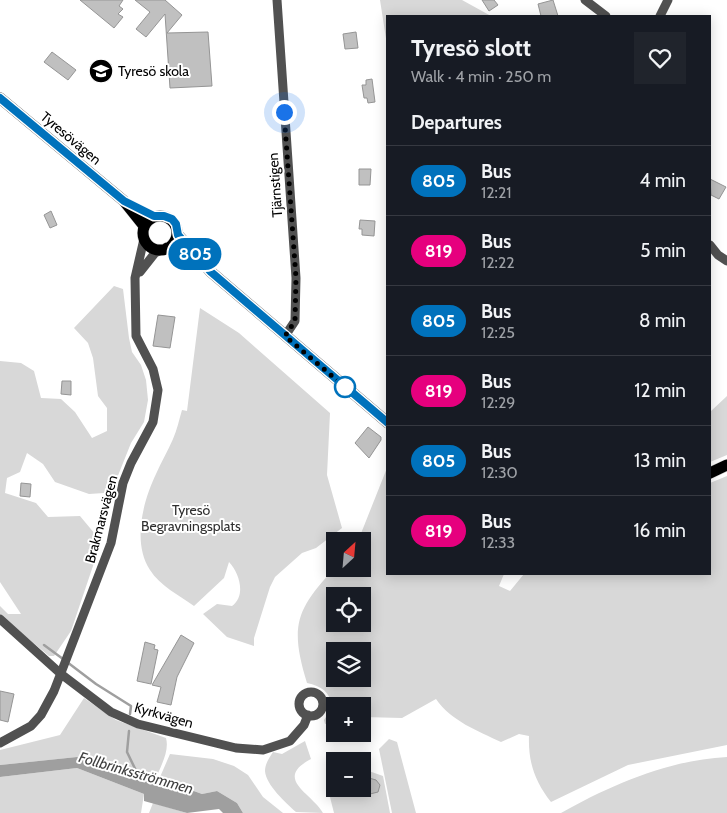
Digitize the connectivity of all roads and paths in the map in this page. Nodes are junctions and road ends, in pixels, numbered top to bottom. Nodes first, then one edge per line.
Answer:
1 (277, 0) edge
2 (585, 0) edge
3 (668, 0) edge
4 (605, 15) edge
5 (660, 15) edge
6 (0, 98) edge
7 (124, 201) junction
8 (154, 216) junction
9 (144, 226) junction
10 (178, 235) junction
11 (144, 239) junction
12 (711, 246) edge
13 (164, 249) junction
14 (727, 261) edge
15 (211, 272) junction
16 (136, 278) junction
17 (285, 336) junction
18 (386, 421) edge
19 (727, 465) edge
20 (711, 472) edge
21 (0, 620) edge
22 (61, 674) junction
23 (308, 715) dead end
24 (0, 743) edge

1 - 17 street, Tjärnstigen
2 - 4 street
3 - 5 street
6 - 7 main road, Tyresövägen
7 - 8 main road, Tyresövägen
7 - 9 main road, Tyresövägen
8 - 9 main road
8 - 10 main road, Tyresövägen
9 - 11 main road
10 - 13 main road
10 - 15 main road, Tyresövägen
11 - 13 main road, Tyresövägen
11 - 16 street, Brakmarsvägen
12 - 14 street
13 - 15 main road, Tyresövägen
13 - 16 street
15 - 17 main road, Tyresövägen
16 - 22 street, Brakmarsvägen
17 - 18 main road, Tyresövägen
19 - 20 main road
21 - 22 street, Kyrkvägen
22 - 23 street, Kyrkvägen
22 - 24 street, Brakmarsvägen

